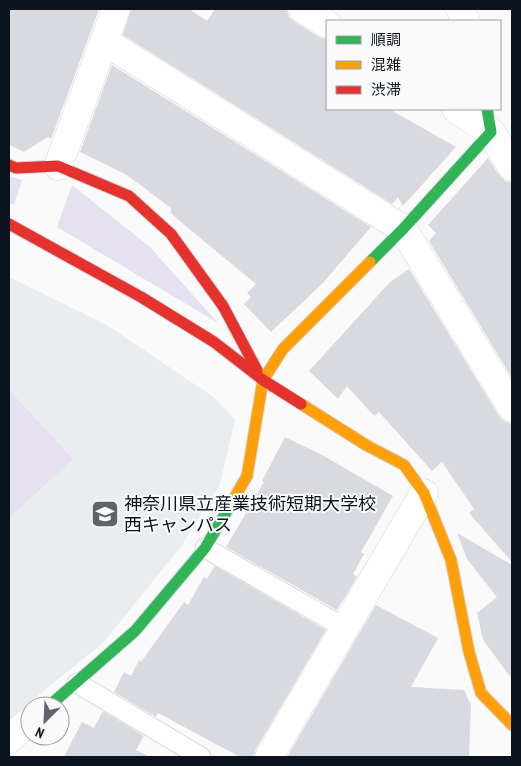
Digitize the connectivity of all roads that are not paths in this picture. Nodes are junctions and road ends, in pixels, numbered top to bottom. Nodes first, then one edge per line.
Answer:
1 (116, 9) edge
2 (303, 9) edge
3 (326, 23) edge
4 (104, 41) junction
5 (459, 110) edge
6 (489, 120) edge
7 (9, 165) edge
8 (58, 166) junction
9 (512, 167) edge
10 (9, 224) edge
11 (403, 229) junction
12 (263, 380) junction
13 (512, 408) edge
14 (424, 493) junction
15 (205, 548) junction
16 (345, 628) junction
17 (77, 683) junction
18 (61, 696) edge
19 (512, 725) edge
20 (20, 730) edge
21 (9, 739) edge
22 (201, 757) edge
23 (269, 757) edge

1 - 4 street
2 - 3 street
4 - 8 street
4 - 11 street
5 - 6 street
6 - 9 street
6 - 11 street
7 - 8 street
8 - 12 street
10 - 12 street
11 - 12 street
11 - 13 street
12 - 14 street
12 - 15 street
14 - 16 street
14 - 19 street
15 - 16 lane
15 - 17 street
16 - 23 street
17 - 18 street
17 - 22 lane
20 - 21 street

